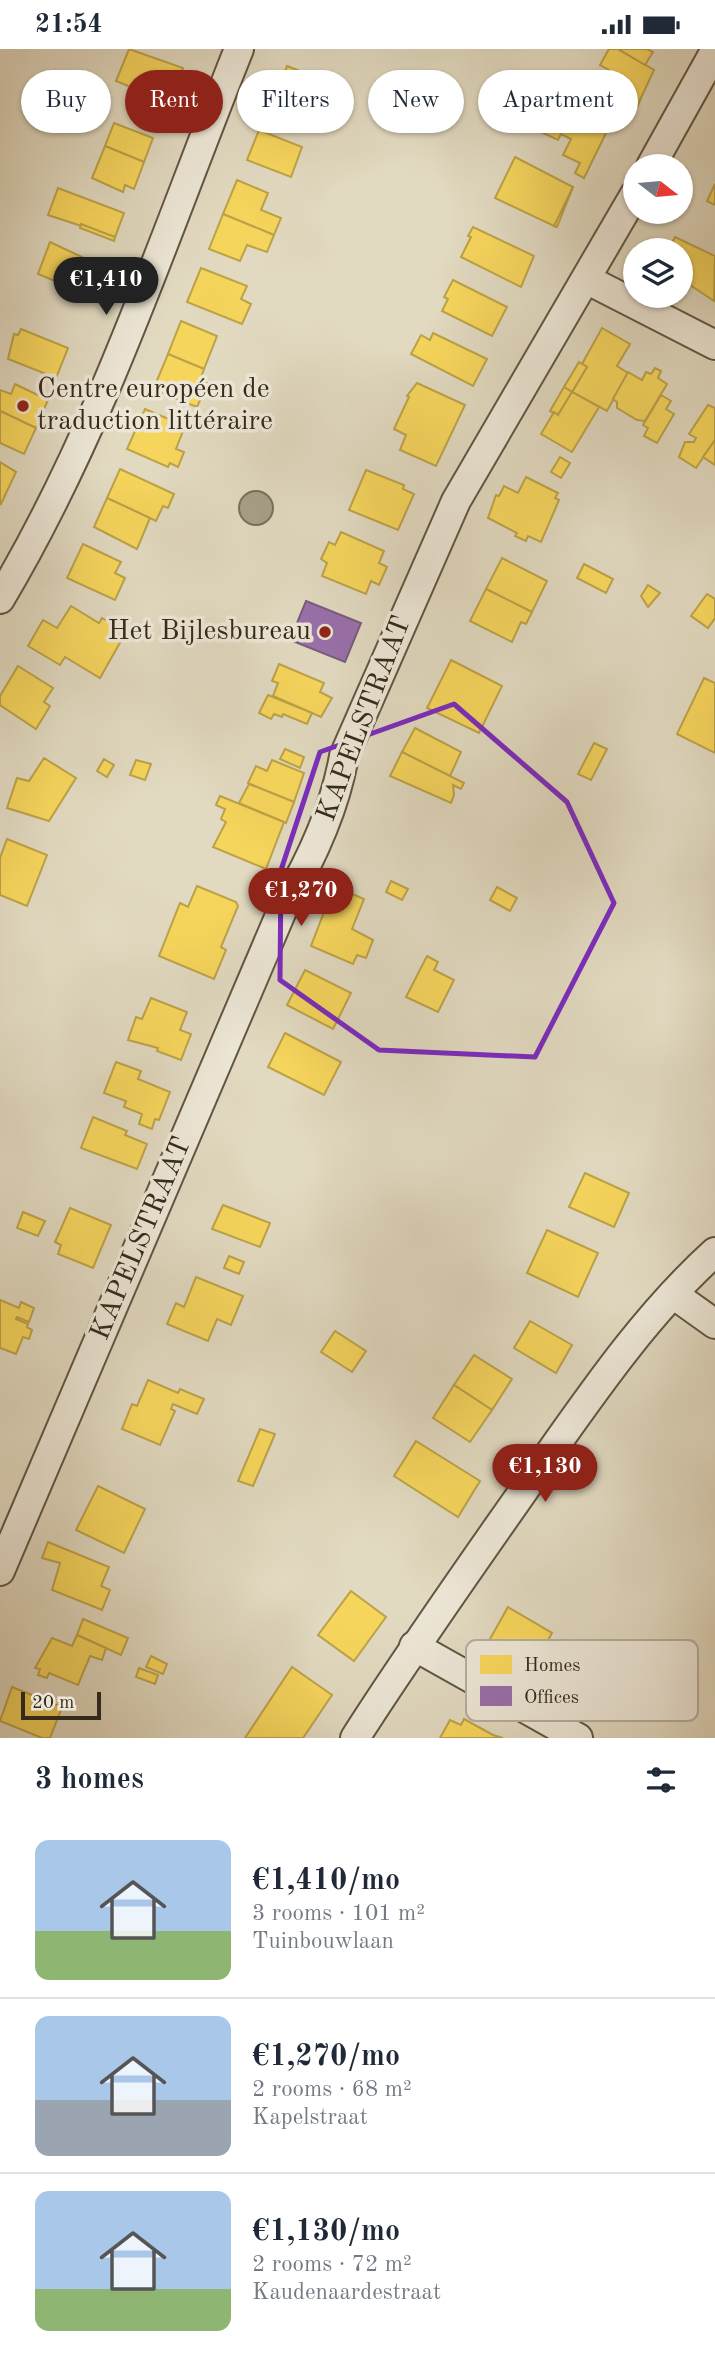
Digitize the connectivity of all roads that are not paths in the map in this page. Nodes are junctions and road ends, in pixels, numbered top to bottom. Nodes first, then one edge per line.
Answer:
1 (239, 49) edge
2 (715, 51) edge
3 (658, 154) edge
4 (623, 215) edge
5 (587, 279) junction
6 (715, 345) edge
7 (0, 599) edge
8 (715, 1252) edge
9 (673, 1294) junction
10 (715, 1324) edge
11 (0, 1571) edge
12 (414, 1646) junction
13 (466, 1675) edge
14 (548, 1721) edge
15 (355, 1738) edge
16 (578, 1738) edge

1 - 7 street
2 - 3 street
4 - 5 street, KAPELSTRAAT
5 - 6 street
5 - 11 street, KAPELSTRAAT
8 - 9 street
9 - 10 street
9 - 12 street
12 - 13 street
12 - 15 street
14 - 16 street

